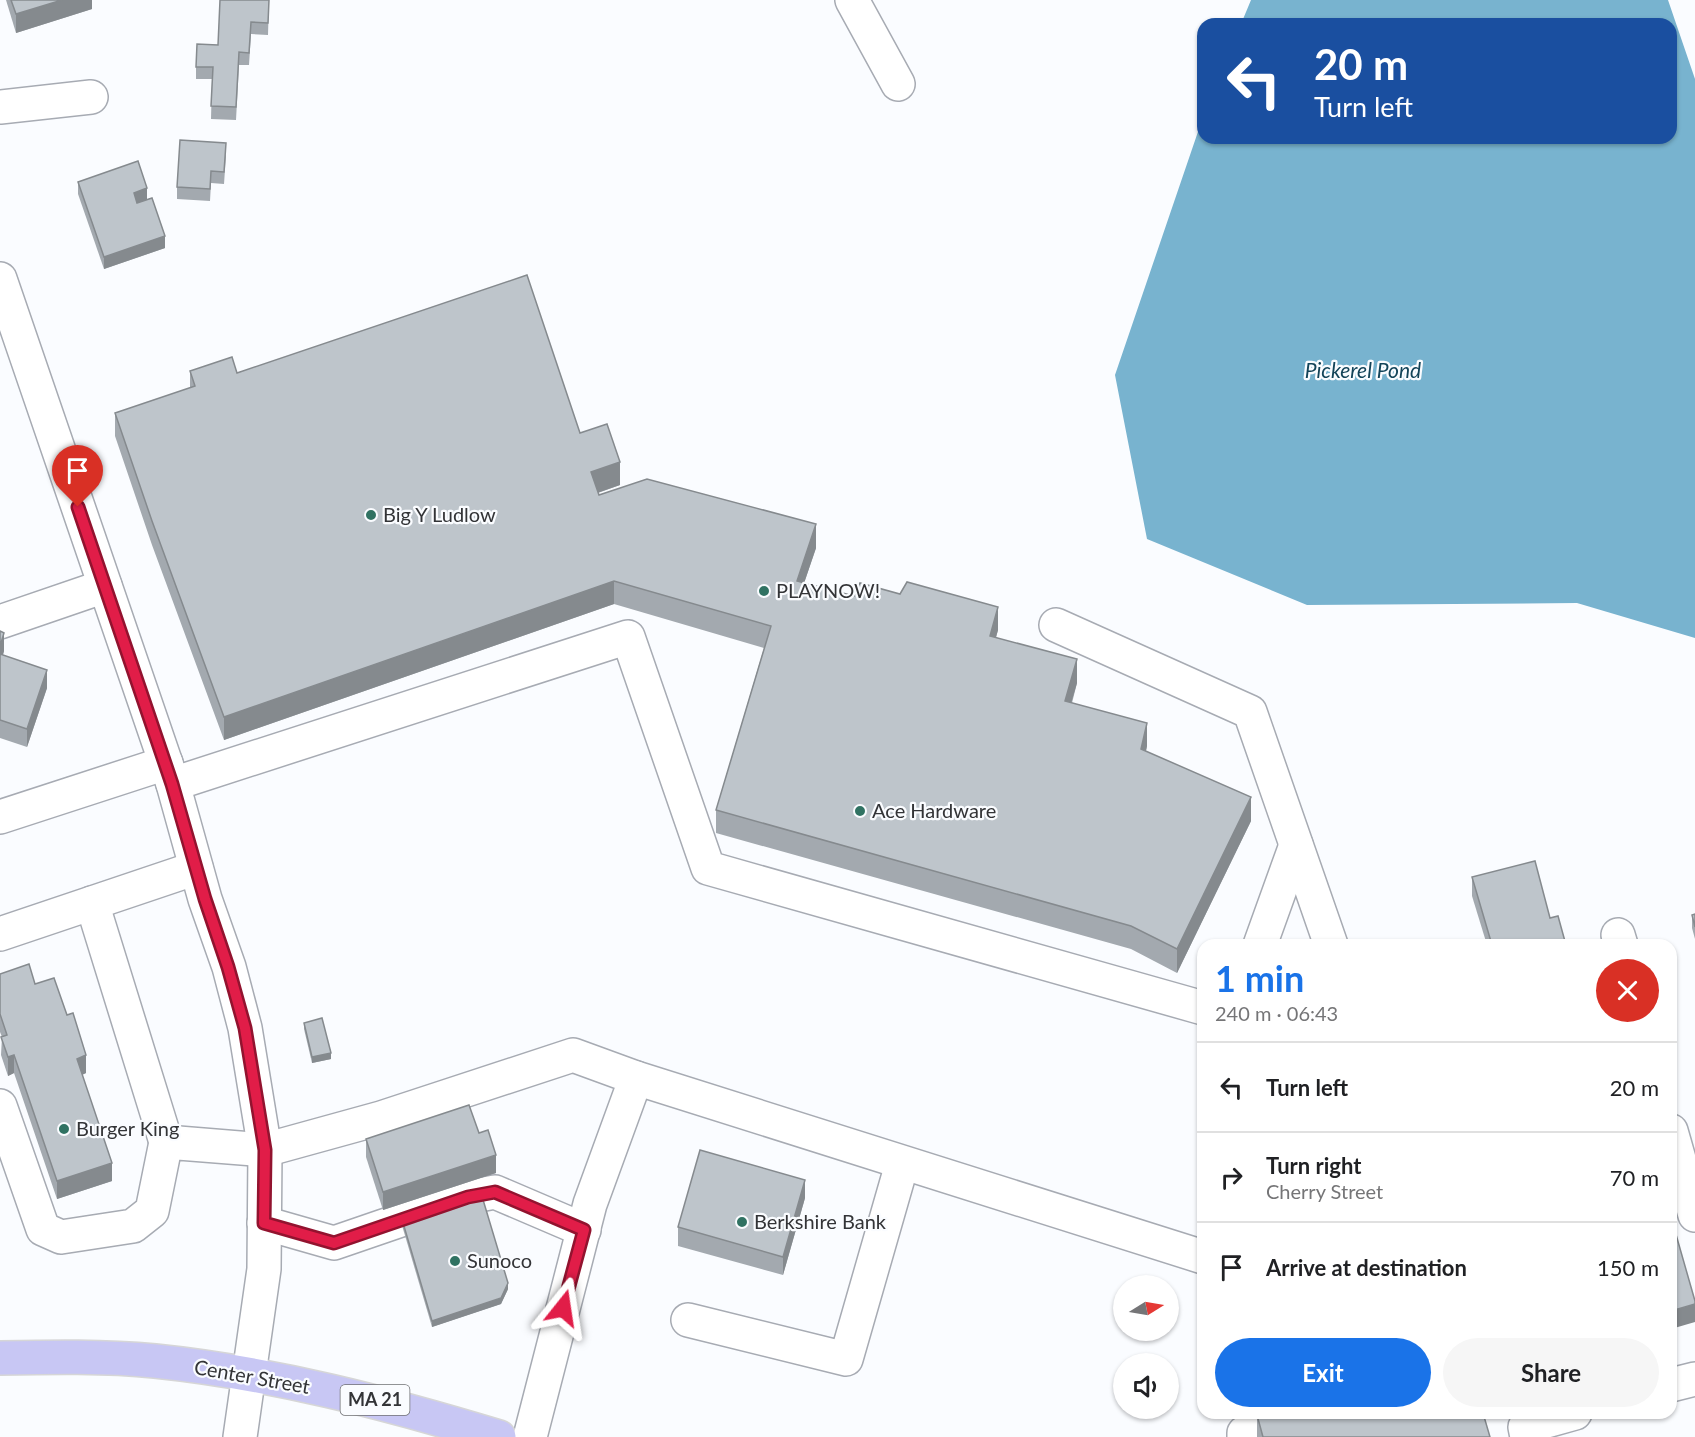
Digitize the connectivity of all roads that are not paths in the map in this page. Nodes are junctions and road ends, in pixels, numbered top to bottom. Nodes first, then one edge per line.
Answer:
1 (852, 0) edge
2 (898, 84) dead end
3 (91, 97) dead end
4 (0, 107) edge
5 (0, 279) edge
6 (105, 586) junction
7 (0, 622) edge
8 (1056, 626) dead end
9 (169, 773) junction
10 (0, 817) edge
11 (1296, 845) junction
12 (196, 868) junction
13 (92, 903) junction
14 (0, 934) edge
15 (1262, 939) edge
16 (1329, 939) edge
17 (1197, 1006) edge
18 (636, 1078) junction
19 (0, 1106) edge
20 (166, 1142) junction
21 (265, 1150) junction
22 (1677, 1152) edge
23 (902, 1164) junction
24 (1695, 1215) edge
25 (264, 1223) junction
26 (584, 1230) junction
27 (1197, 1255) edge
28 (688, 1320) dead end
29 (0, 1358) edge
30 (248, 1376) junction
31 (1695, 1378) edge
32 (1677, 1383) edge
33 (1551, 1419) edge
34 (1523, 1426) edge
35 (240, 1437) edge
36 (499, 1437) edge
37 (530, 1437) edge

1 - 2 street
3 - 4 street
5 - 6 street
6 - 7 street
6 - 9 street
8 - 11 street
9 - 10 street
9 - 12 street
9 - 17 street
11 - 15 street
11 - 16 street
12 - 13 street
12 - 21 street
13 - 14 street
13 - 20 street
18 - 21 street
18 - 23 street
18 - 26 street
19 - 20 street
20 - 21 street
21 - 25 street
22 - 24 street
23 - 27 street
23 - 28 street
25 - 26 street
25 - 30 street
26 - 37 street
29 - 30 main road, Center Street / MA 21
30 - 35 street
30 - 36 main road, Center Street / MA 21
31 - 32 street
33 - 34 street

